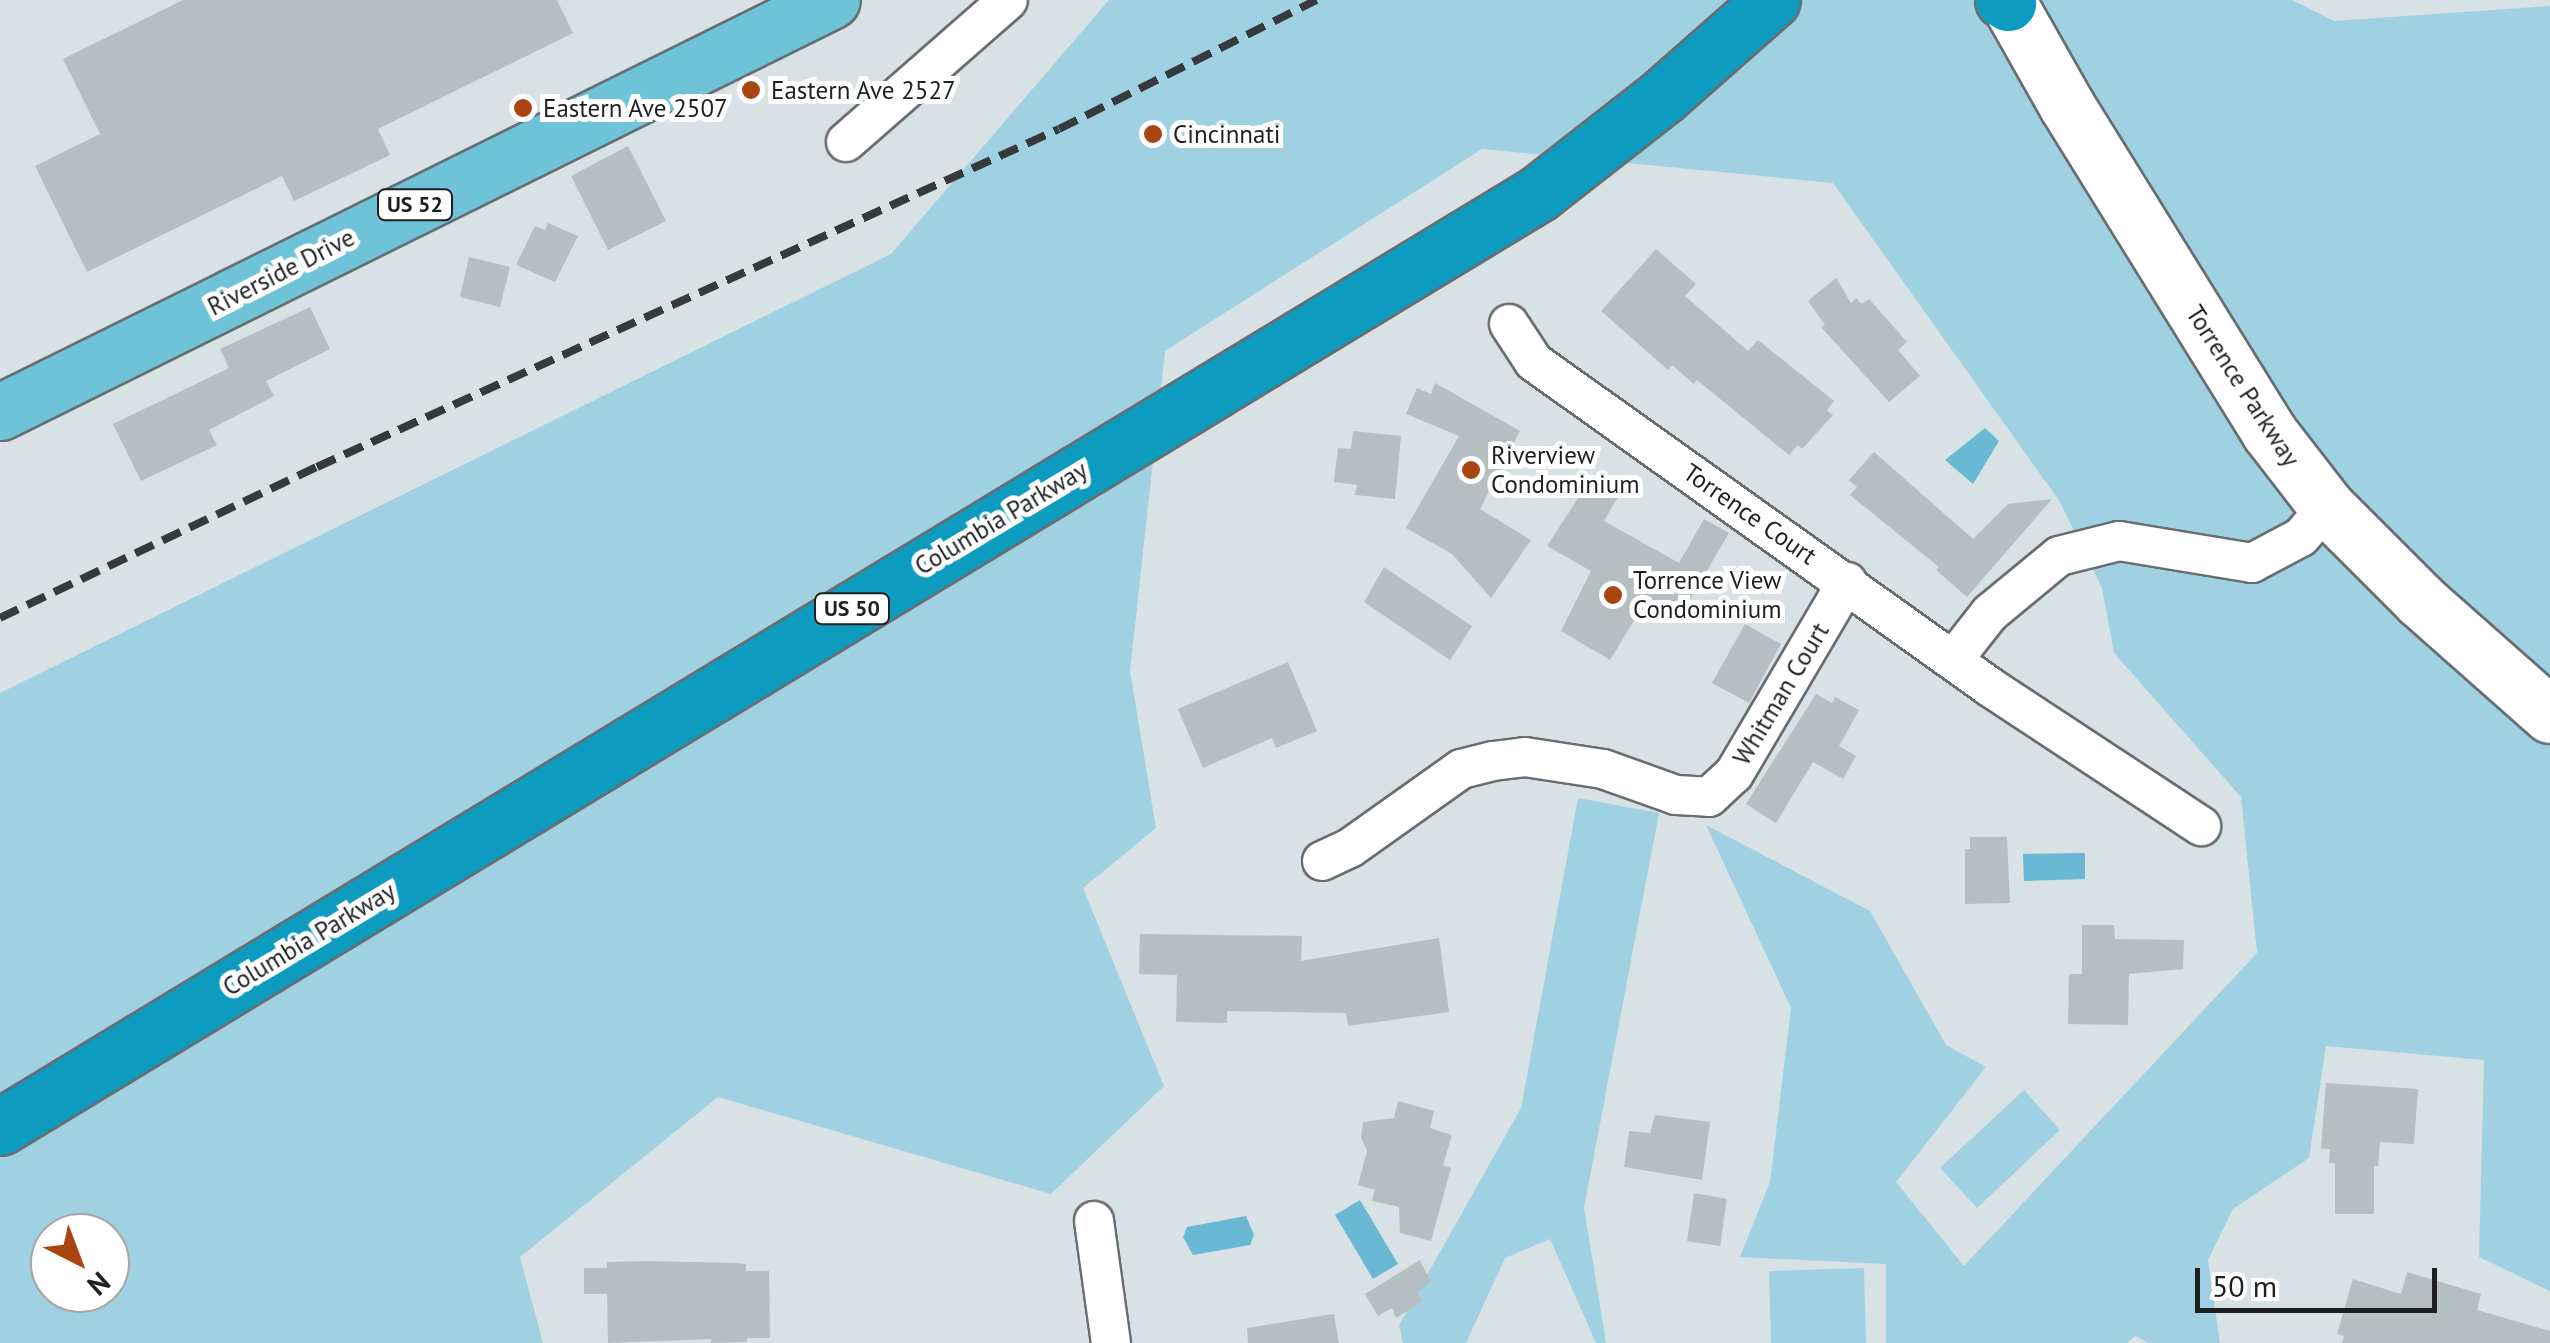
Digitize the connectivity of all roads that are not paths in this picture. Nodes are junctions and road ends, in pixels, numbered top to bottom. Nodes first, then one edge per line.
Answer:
1 (832, 0) edge
2 (1008, 0) edge
3 (2006, 1) edge
4 (1768, 6) edge
5 (846, 142) dead end
6 (1509, 324) dead end
7 (0, 412) edge
8 (2327, 507) junction
9 (1847, 582) junction
10 (1954, 660) junction
11 (2550, 715) edge
12 (2201, 826) dead end
13 (1322, 862) dead end
14 (0, 1127) edge
15 (1094, 1221) dead end
16 (1110, 1343) edge

1 - 7 main road, Riverside Drive / US 52
2 - 5 street
3 - 8 street, Torrence Parkway
4 - 14 highway, Columbia Parkway / US 50
6 - 9 street, Torrence Court
8 - 10 street
8 - 11 street, Torrence Parkway
9 - 10 street, Torrence Court
9 - 13 street, Whitman Court
10 - 12 street, Torrence Court
15 - 16 street

